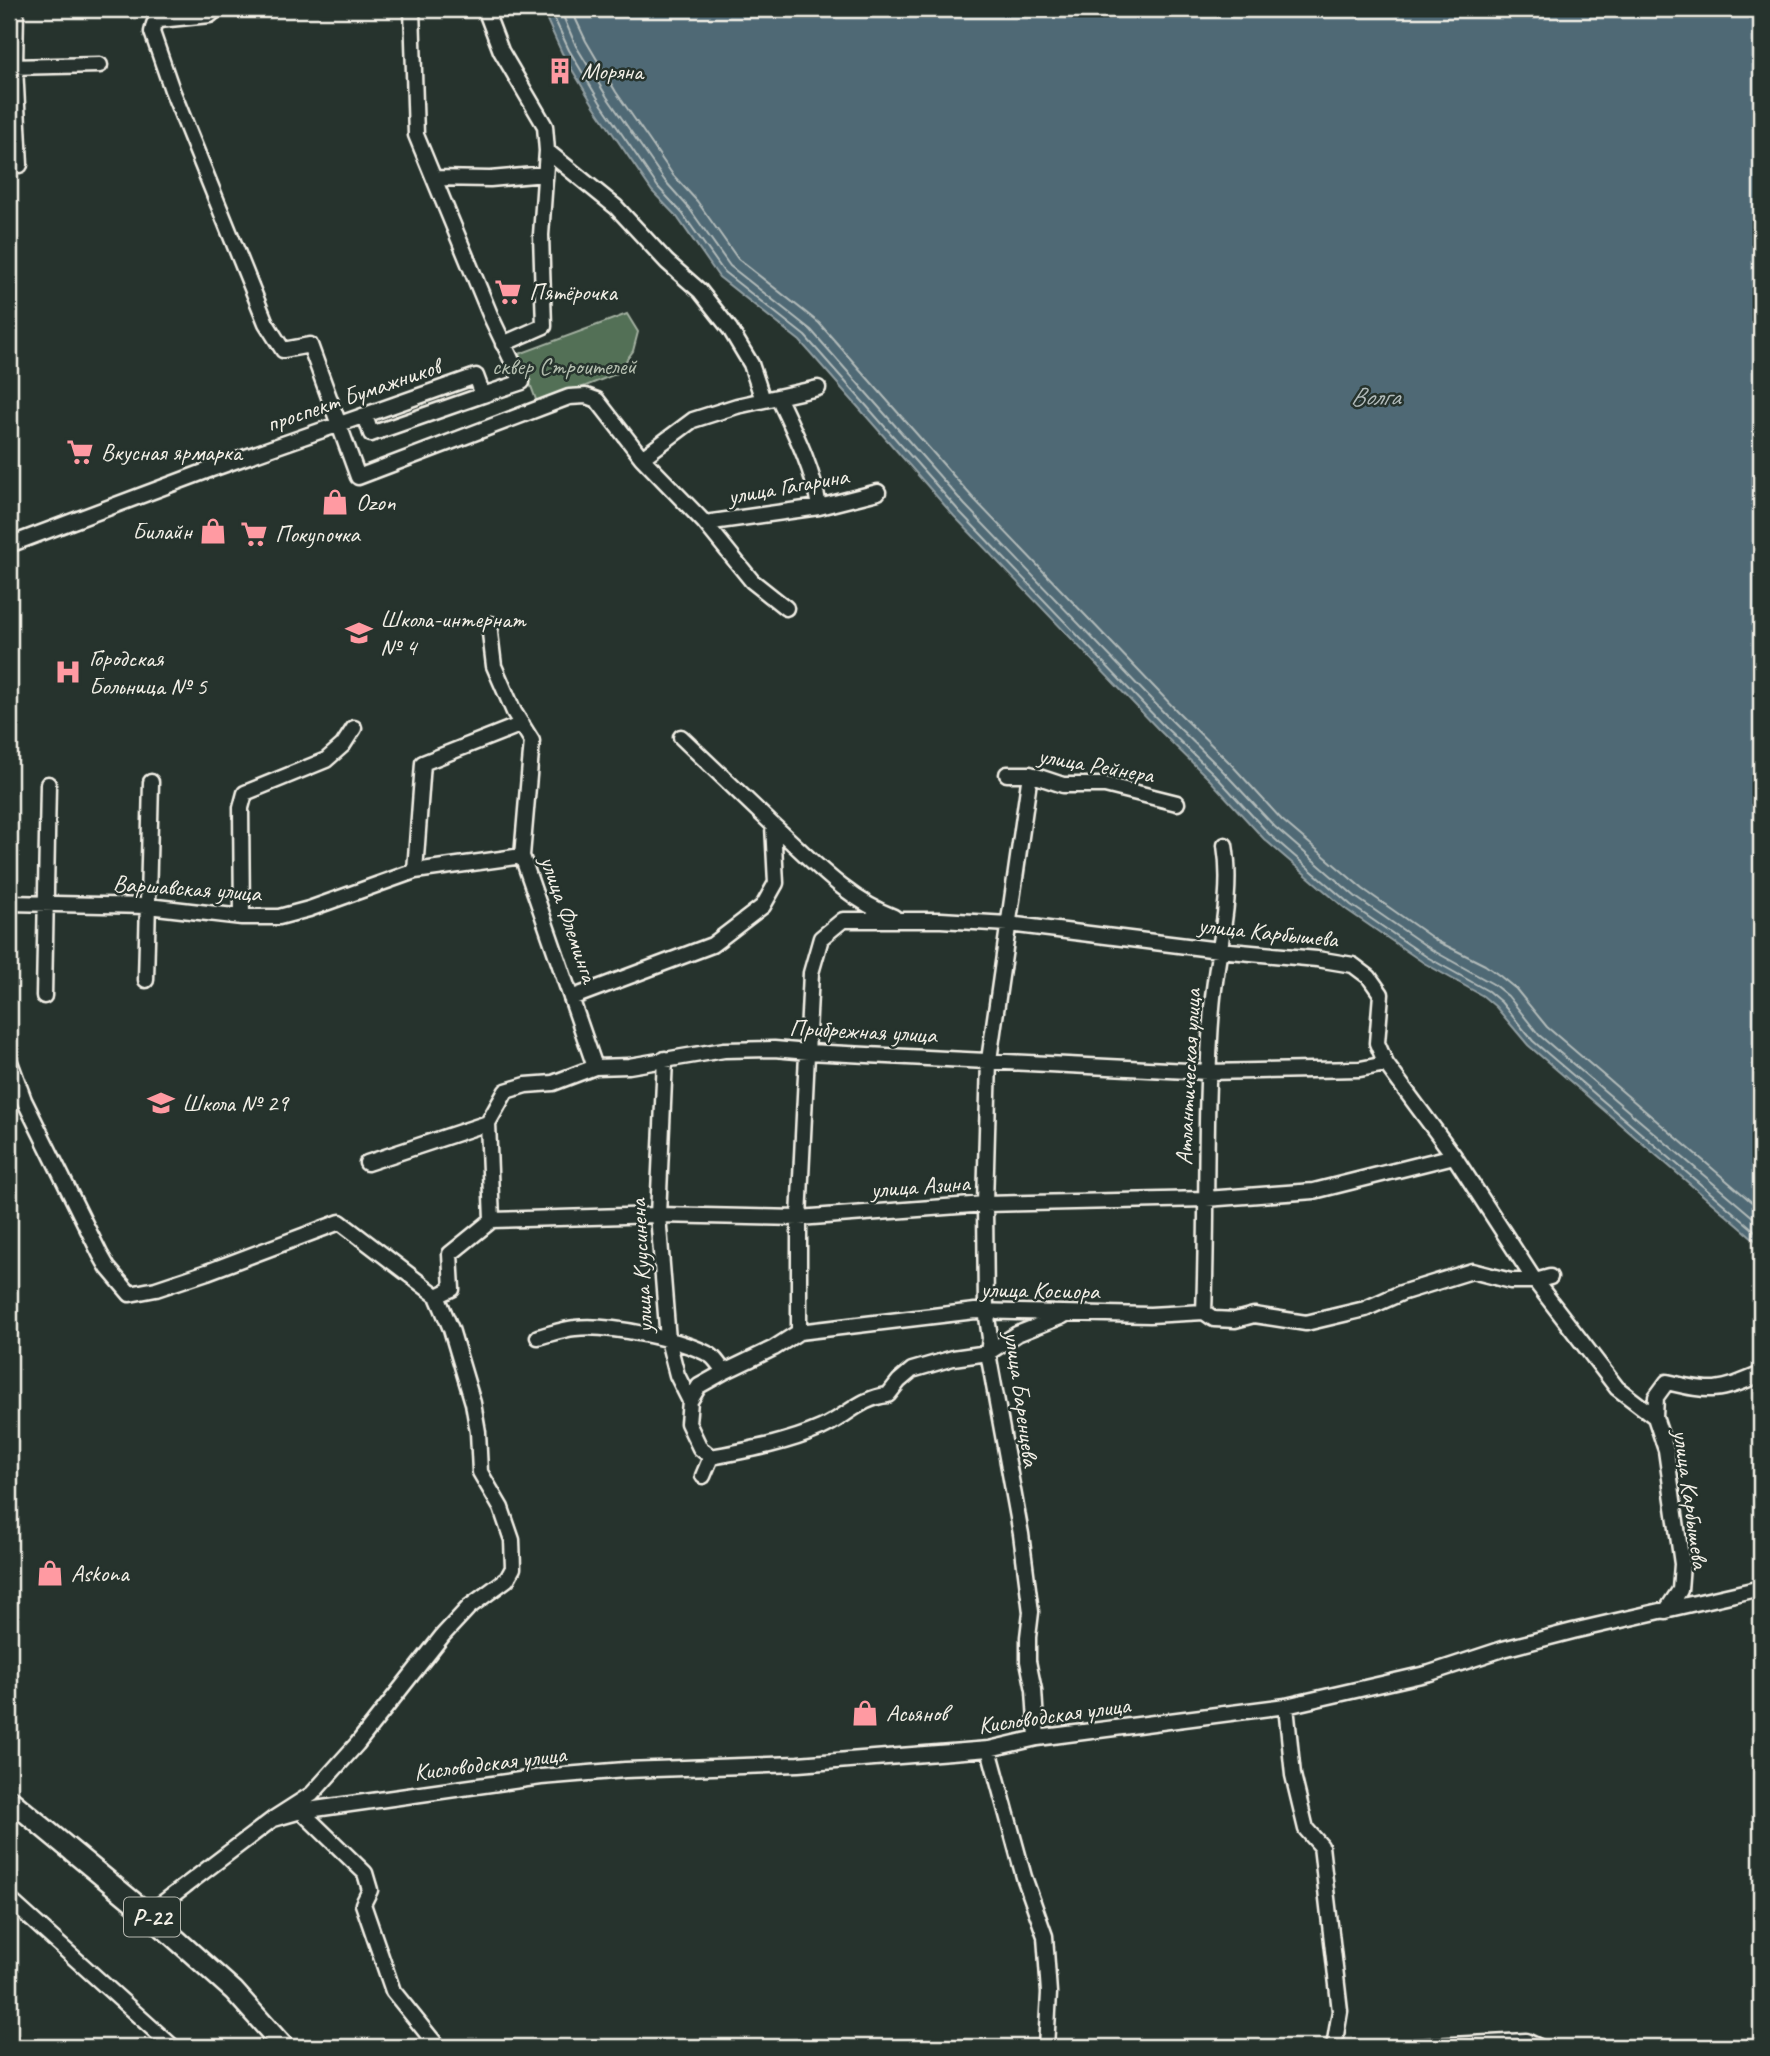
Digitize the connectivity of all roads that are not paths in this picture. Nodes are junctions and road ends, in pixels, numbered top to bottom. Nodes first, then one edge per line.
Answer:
1 (16, 9) edge
2 (217, 9) edge
3 (412, 9) edge
4 (485, 9) edge
5 (100, 65) dead end
6 (12, 67) edge
7 (547, 151) junction
8 (20, 165) dead end
9 (545, 174) junction
10 (434, 178) junction
11 (503, 344) junction
12 (818, 388) dead end
13 (483, 396) junction
14 (778, 397) junction
15 (763, 400) junction
16 (365, 415) junction
17 (338, 425) junction
18 (642, 458) junction
19 (878, 492) dead end
20 (819, 507) junction
21 (705, 523) junction
22 (9, 545) edge
23 (786, 608) dead end
24 (491, 624) dead end
25 (522, 724) junction
26 (354, 728) dead end
27 (681, 737) dead end
28 (1007, 774) dead end
29 (1030, 774) junction
30 (151, 782) dead end
31 (48, 784) dead end
32 (1177, 803) dead end
33 (773, 825) junction
34 (1225, 845) dead end
35 (522, 856) junction
36 (415, 871) junction
37 (9, 903) edge
38 (45, 905) junction
39 (148, 906) junction
40 (242, 917) junction
41 (902, 920) junction
42 (1008, 924) junction
43 (1219, 950) junction
44 (146, 980) dead end
45 (44, 996) dead end
46 (571, 998) junction
47 (808, 1052) junction
48 (9, 1059) edge
49 (665, 1059) junction
50 (989, 1060) junction
51 (1386, 1065) junction
52 (595, 1067) junction
53 (1208, 1072) junction
54 (488, 1123) junction
55 (1454, 1156) junction
56 (367, 1163) dead end
57 (1206, 1199) junction
58 (985, 1204) junction
59 (659, 1215) junction
60 (799, 1218) junction
61 (492, 1220) junction
62 (1550, 1277) dead end
63 (1535, 1281) junction
64 (437, 1296) junction
65 (986, 1310) junction
66 (1204, 1312) junction
67 (1074, 1313) junction
68 (799, 1332) junction
69 (538, 1337) dead end
70 (668, 1340) junction
71 (988, 1353) junction
72 (724, 1372) junction
73 (1761, 1374) edge
74 (690, 1401) junction
75 (1655, 1417) junction
76 (711, 1457) junction
77 (703, 1476) dead end
78 (1761, 1588) edge
79 (1666, 1611) junction
80 (1286, 1706) junction
81 (1037, 1738) junction
82 (989, 1749) junction
83 (9, 1799) edge
84 (301, 1811) junction
85 (273, 1819) junction
86 (9, 1899) edge
87 (148, 1914) junction
88 (173, 2047) edge
89 (284, 2047) edge
90 (438, 2047) edge
91 (1046, 2047) edge
92 (1334, 2047) edge
93 (1414, 2047) edge
94 (1539, 2047) edge

1 - 6 street
2 - 17 street
3 - 10 street
4 - 7 street
5 - 6 street
6 - 8 street
7 - 9 street
7 - 15 street
9 - 10 street
9 - 11 street
10 - 11 street
11 - 13 street
12 - 14 street
13 - 16 street
13 - 16 street, проспект Бумажников
14 - 15 street
14 - 20 street
15 - 18 street
16 - 17 street, проспект Бумажников
17 - 18 street
17 - 22 street, проспект Бумажников
18 - 21 street
19 - 20 street, улица Гагарина
20 - 21 street, улица Гагарина
21 - 23 street
24 - 25 street, улица Флеминга
25 - 35 street, улица Флеминга
25 - 36 street
26 - 40 street
27 - 33 street
28 - 29 street, улица Рейнера
29 - 32 street, улица Рейнера
29 - 42 street, улица Баренцева
30 - 39 street
31 - 38 street
33 - 41 street
33 - 46 street
34 - 43 street, Атлантическая улица
35 - 36 street, Варшавская улица
35 - 46 street, улица Флеминга
36 - 40 street, Варшавская улица
37 - 38 street, Варшавская улица
38 - 39 street, Варшавская улица
38 - 45 street
39 - 40 street, Варшавская улица
39 - 44 street
41 - 42 street, улица Карбышева
41 - 47 street, улица Карбышева
42 - 43 street, улица Карбышева
42 - 50 street, улица Баренцева
43 - 51 street, улица Карбышева
43 - 53 street, Атлантическая улица
46 - 52 street, улица Флеминга
47 - 49 street, Прибрежная улица
47 - 50 street, Прибрежная улица
47 - 60 street, улица Карбышева
48 - 64 street
49 - 52 street, Прибрежная улица
49 - 59 street, улица Куусинена
50 - 53 street, Прибрежная улица
50 - 58 street, улица Баренцева
51 - 53 street, Прибрежная улица
51 - 55 street, улица Карбышева
52 - 54 street, Прибрежная улица
53 - 57 street, Атлантическая улица
54 - 56 street
54 - 61 street
55 - 57 street, улица Азина
55 - 63 street, улица Карбышева
57 - 58 street, улица Азина
57 - 66 street, Атлантическая улица
58 - 60 street, улица Азина
58 - 65 street, улица Баренцева
59 - 60 street, улица Азина
59 - 61 street, улица Азина
59 - 70 street, улица Куусинена
60 - 68 street, улица Карбышева
61 - 64 street
62 - 63 street, улица Косиора
63 - 66 street, улица Косиора
63 - 75 street, улица Карбышева
64 - 85 street
65 - 67 street, улица Косиора
65 - 68 street, улица Косиора
65 - 71 street, улица Баренцева
66 - 67 street, улица Косиора
67 - 71 street
68 - 72 street, улица Косиора
69 - 70 street
70 - 72 street
70 - 74 street, улица Куусинена
71 - 76 street
71 - 81 street, улица Баренцева
72 - 74 street, улица Косиора
73 - 75 street
74 - 76 street, улица Куусинена
75 - 79 street, улица Карбышева
76 - 77 street
78 - 79 street, Кисловодская улица
79 - 80 street, Кисловодская улица
80 - 81 street, Кисловодская улица
80 - 92 street
81 - 82 street, Кисловодская улица
82 - 84 street, Кисловодская улица
82 - 91 street
83 - 87 highway, Р-22
84 - 85 street, Кисловодская улица
84 - 90 street
85 - 87 street
86 - 88 street
87 - 89 highway, Р-22
93 - 94 street

